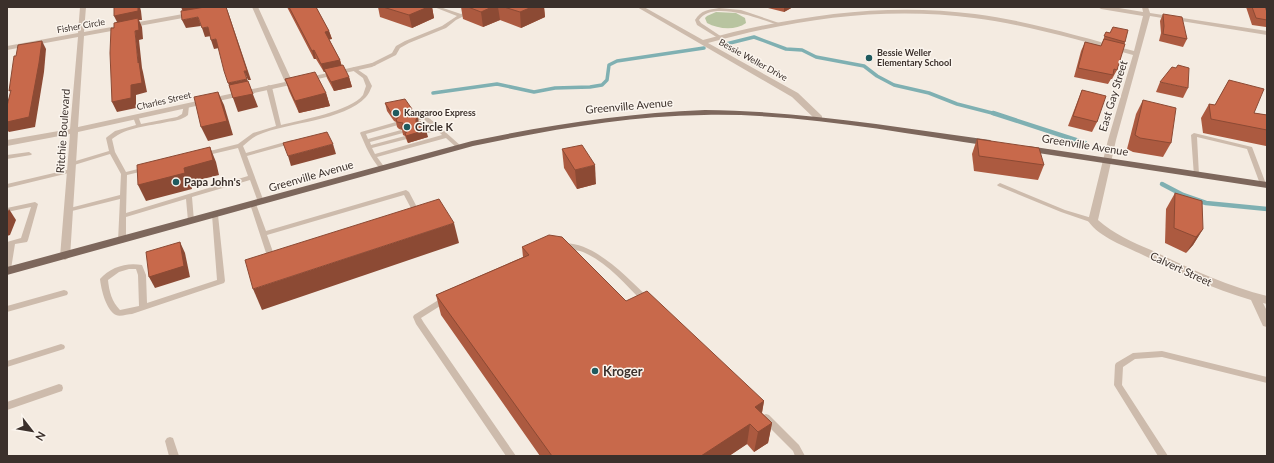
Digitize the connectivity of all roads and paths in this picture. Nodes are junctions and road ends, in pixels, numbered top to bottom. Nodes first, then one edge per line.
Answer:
1 (83, 7) edge
2 (255, 7) edge
3 (436, 7) edge
4 (480, 7) edge
5 (640, 7) edge
6 (1101, 7) edge
7 (1146, 11) edge
8 (200, 13) edge
9 (461, 16) junction
10 (780, 24) junction
11 (1267, 33) edge
12 (82, 35) junction
13 (720, 37) junction
14 (702, 42) junction
15 (7, 48) edge
16 (1137, 54) junction
17 (372, 65) joint
18 (354, 69) junction
19 (289, 83) junction
20 (269, 88) junction
21 (186, 106) junction
22 (136, 117) junction
23 (819, 118) junction
24 (416, 119) edge
25 (396, 124) edge
26 (434, 124) junction
27 (139, 126) junction
28 (279, 127) junction
29 (421, 127) edge
30 (441, 129) junction
31 (73, 131) junction
32 (425, 133) edge
33 (403, 135) edge
34 (447, 136) junction
35 (297, 140) edge
36 (7, 143) edge
37 (368, 144) junction
38 (999, 144) edge
39 (240, 145) junction
40 (459, 147) junction
41 (1022, 148) edge
42 (112, 152) junction
43 (29, 154) dead end
44 (244, 155) junction
45 (196, 156) edge
46 (373, 156) junction
47 (7, 157) edge
48 (1107, 160) junction
49 (71, 167) junction
50 (153, 167) edge
51 (382, 168) junction
52 (124, 174) junction
53 (1196, 175) junction
54 (252, 177) junction
55 (1265, 184) edge
56 (1000, 185) dead end
57 (7, 186) edge
58 (123, 196) junction
59 (189, 196) junction
60 (257, 203) junction
61 (7, 210) edge
62 (68, 210) junction
63 (408, 213) edge
64 (215, 215) junction
65 (123, 216) junction
66 (191, 222) junction
67 (1096, 224) junction
68 (264, 234) junction
69 (122, 241) junction
70 (10, 244) edge
71 (550, 247) edge
72 (286, 251) edge
73 (65, 256) junction
74 (7, 270) edge
75 (64, 293) dead end
76 (451, 296) edge
77 (1255, 298) junction
78 (1267, 300) edge
79 (653, 306) edge
80 (143, 307) junction
81 (7, 310) edge
82 (1267, 323) edge
83 (61, 347) dead end
84 (7, 364) edge
85 (1267, 380) edge
86 (59, 388) dead end
87 (7, 406) edge
88 (758, 409) edge
89 (170, 441) dead end
90 (174, 456) edge
91 (511, 456) edge
92 (800, 456) edge
93 (1163, 456) edge

1 - 12 street, Ritchie Boulevard
2 - 19 street
3 - 9 lane
4 - 9 lane
5 - 14 street
6 - 7 street
7 - 11 street
7 - 16 street, East Gay Street
8 - 12 street, Fisher Circle
9 - 17 lane
10 - 13 street, Bessie Weller Drive
10 - 13 lane
10 - 16 street, Bessie Weller Drive
12 - 15 street, Fisher Circle
12 - 31 street, Ritchie Boulevard
13 - 14 street, Bessie Weller Drive
14 - 23 street, Bessie Weller Drive
16 - 48 street, East Gay Street
17 - 18 street, Charles Street
18 - 19 street, Charles Street
18 - 28 lane
19 - 20 street, Charles Street
20 - 21 street, Charles Street
20 - 28 lane
21 - 22 street, Charles Street
21 - 27 lane
22 - 27 lane
22 - 31 street, Charles Street
23 - 38 main road, Greenville Avenue
23 - 40 main road, Greenville Avenue
24 - 26 lane
25 - 37 lane
26 - 29 lane
26 - 30 lane
27 - 42 lane
28 - 39 lane
30 - 32 lane
30 - 34 lane
31 - 36 street, Charles Street
31 - 49 street, Ritchie Boulevard
33 - 37 lane
34 - 40 lane
34 - 46 lane
35 - 44 lane
37 - 46 lane
39 - 44 lane
39 - 45 lane
40 - 51 main road, Greenville Avenue
41 - 48 main road, Greenville Avenue
42 - 49 lane
42 - 52 lane
43 - 47 lane
44 - 54 lane
46 - 51 lane
48 - 53 main road, Greenville Avenue
48 - 67 street, East Gay Street
49 - 57 lane
49 - 62 street, Ritchie Boulevard
50 - 52 lane
51 - 60 main road, Greenville Avenue
52 - 58 lane
53 - 55 main road, Greenville Avenue
53 - 55 lane
54 - 59 lane
54 - 60 lane
56 - 67 lane
58 - 62 lane
58 - 65 lane
59 - 65 lane
59 - 66 lane
60 - 64 main road, Greenville Avenue
60 - 68 lane
61 - 70 lane
62 - 73 street, Ritchie Boulevard
63 - 68 lane
64 - 66 main road, Greenville Avenue
64 - 80 lane
65 - 69 lane
66 - 69 main road, Greenville Avenue
67 - 77 street, Calvert Street
68 - 72 lane
69 - 73 main road, Greenville Avenue
70 - 74 lane
71 - 79 lane
73 - 74 main road, Greenville Avenue
75 - 81 lane
76 - 91 lane
77 - 78 street, Calvert Street
77 - 82 street
80 - 80 lane
83 - 84 lane
85 - 93 lane
86 - 87 lane
88 - 92 lane
89 - 90 lane

